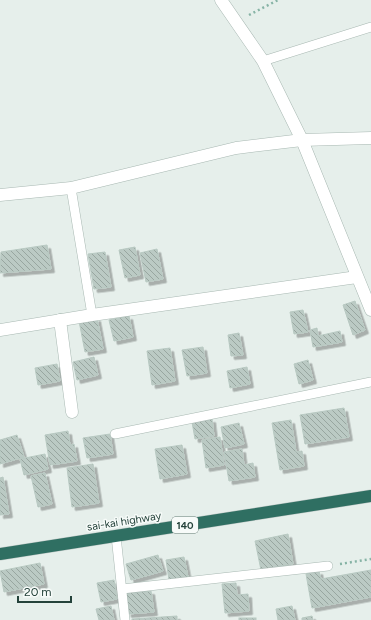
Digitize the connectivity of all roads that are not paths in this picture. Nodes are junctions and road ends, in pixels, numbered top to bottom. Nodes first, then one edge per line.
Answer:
1 (221, 0) edge
2 (371, 27) edge
3 (263, 61) junction
4 (371, 138) edge
5 (302, 140) junction
6 (71, 188) junction
7 (0, 194) edge
8 (357, 277) junction
9 (371, 310) edge
10 (92, 315) junction
11 (60, 320) junction
12 (0, 330) edge
13 (371, 382) edge
14 (72, 412) dead end
15 (115, 434) dead end
16 (371, 496) edge
17 (116, 536) junction
18 (0, 554) edge
19 (328, 566) road end
20 (122, 589) junction
21 (125, 620) edge

1 - 3 street
2 - 3 lane
3 - 5 street
4 - 5 street
5 - 6 street
5 - 8 street
6 - 7 street
6 - 10 lane
8 - 9 street
8 - 10 street
10 - 11 street
11 - 12 street
11 - 14 street
13 - 15 lane
16 - 17 highway, sai-kai highway / 140
17 - 18 highway, sai-kai highway / 140
17 - 20 lane
19 - 20 lane
20 - 21 lane

